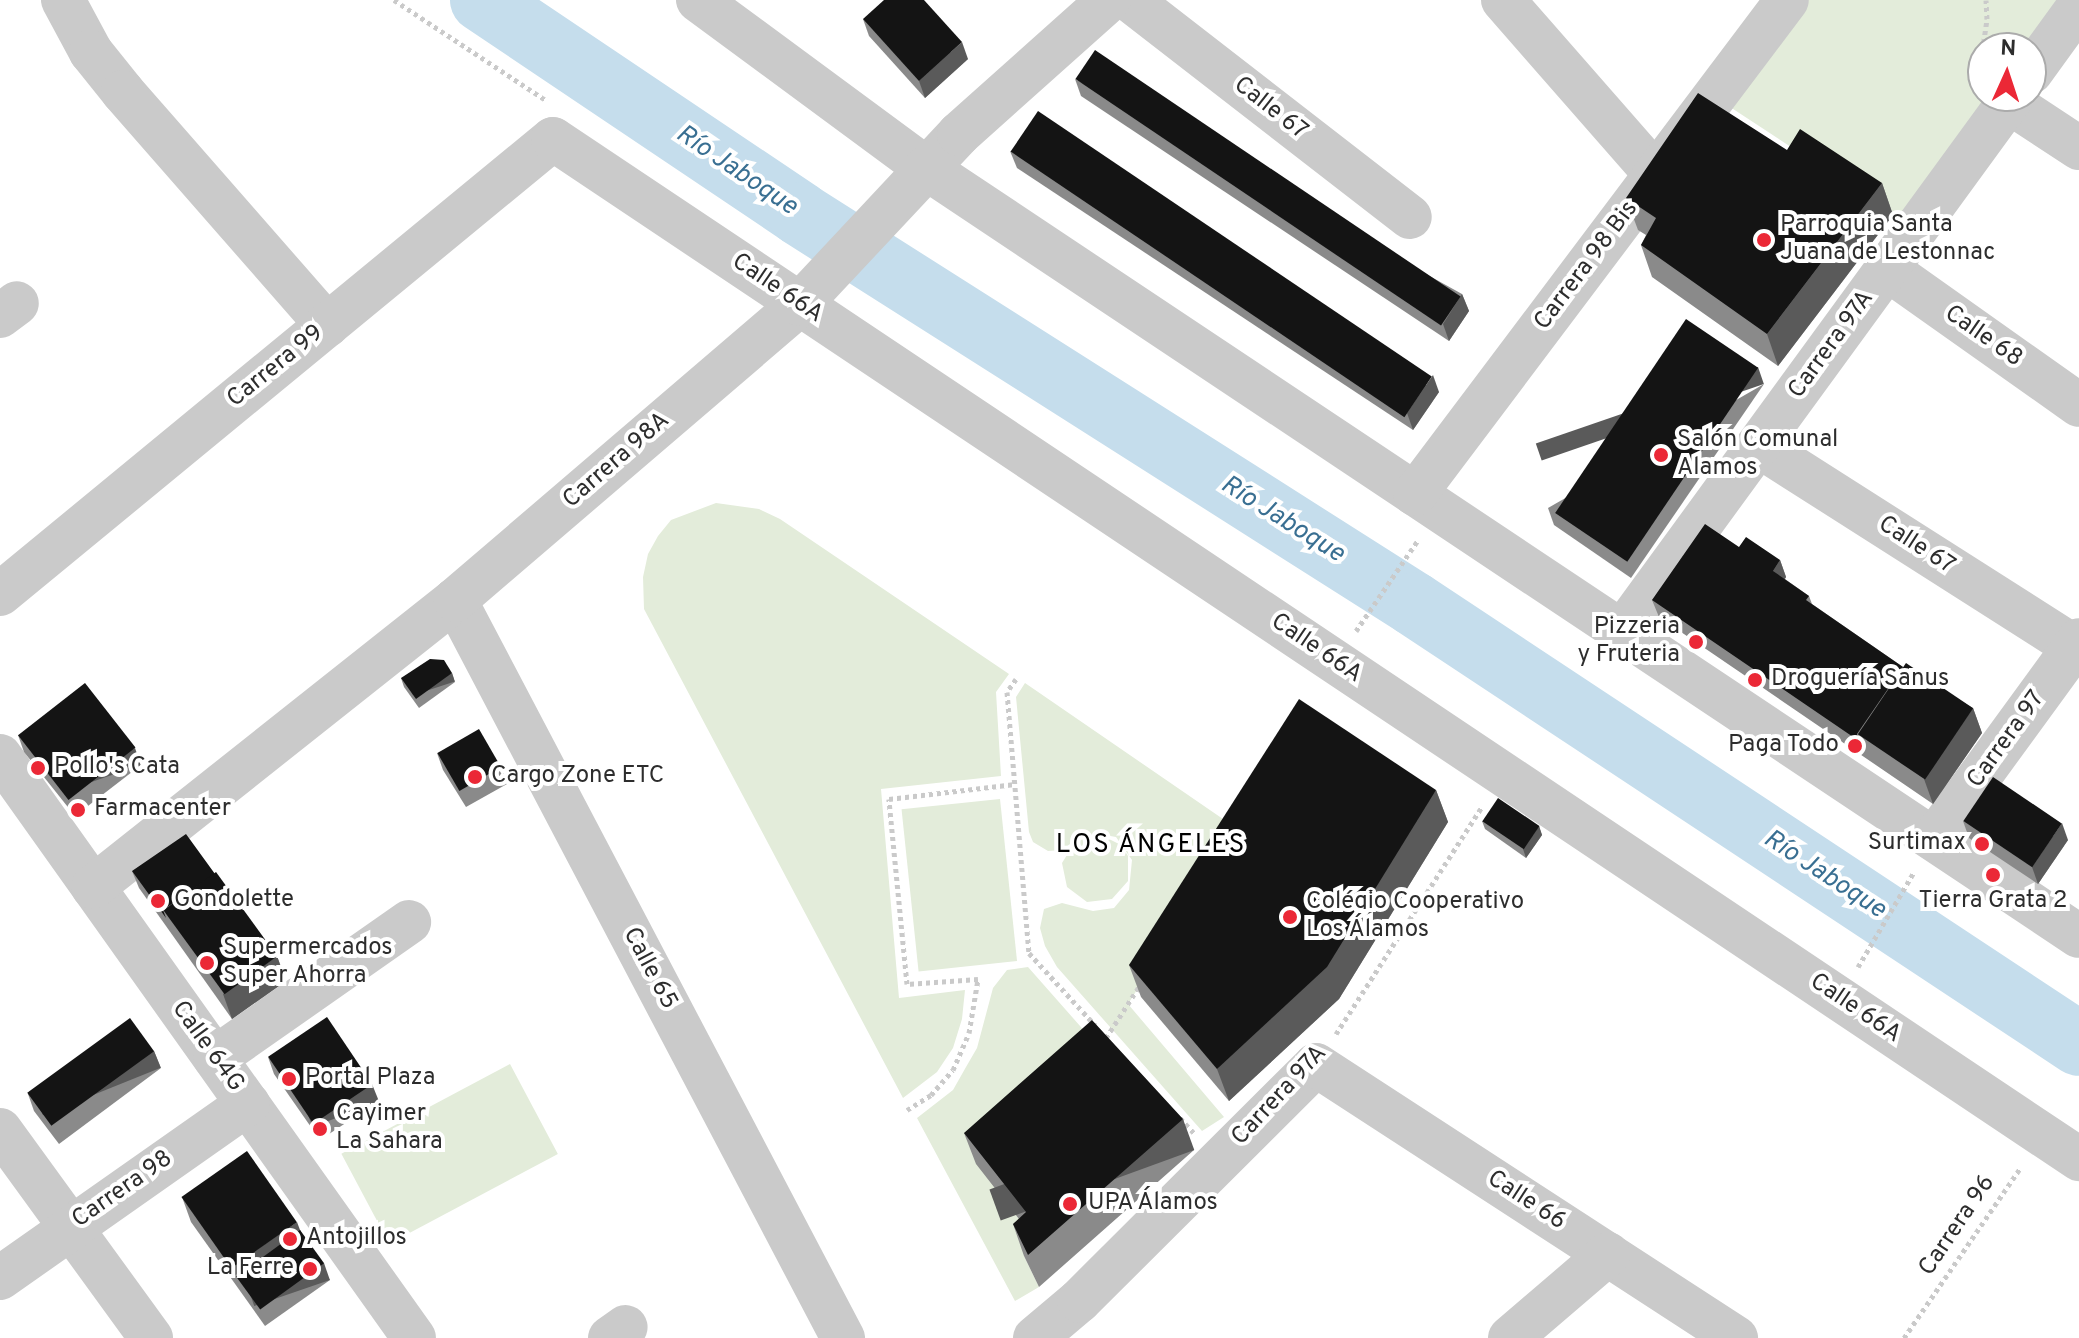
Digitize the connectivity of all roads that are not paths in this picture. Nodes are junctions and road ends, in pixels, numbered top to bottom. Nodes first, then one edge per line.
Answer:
1 (63, 0) edge
2 (1109, 0) edge
3 (1130, 0) edge
4 (1503, 0) edge
5 (705, 2) edge
6 (1773, 6) edge
7 (2079, 6) edge
8 (2047, 43) edge
9 (1992, 112) edge
10 (2038, 112) edge
11 (553, 139) joint
12 (2079, 148) edge
13 (1656, 175) junction
14 (918, 176) junction
15 (1410, 217) dead end
16 (1887, 269) junction
17 (800, 304) junction
18 (327, 325) junction
19 (2079, 405) edge
20 (1759, 446) junction
21 (1415, 494) junction
22 (0, 594) edge
23 (455, 600) junction
24 (1622, 632) junction
25 (2076, 643) edge
26 (0, 756) edge
27 (1934, 839) junction
28 (93, 887) junction
29 (409, 922) dead end
30 (2079, 936) edge
31 (215, 1058) junction
32 (1316, 1065) joint
33 (248, 1104) junction
34 (0, 1130) edge
35 (2079, 1159) edge
36 (70, 1226) junction
37 (1608, 1254) junction
38 (0, 1278) edge
39 (151, 1338) edge
40 (414, 1338) edge
41 (843, 1338) edge
42 (1035, 1338) edge
43 (1510, 1338) edge
44 (1736, 1338) edge

1 - 18 street
2 - 14 street, Carrera 98A
3 - 15 street, Calle 67
4 - 13 street
5 - 14 street
6 - 13 street, Carrera 98 Bis
7 - 8 street, Carrera 97A
9 - 16 street, Carrera 97A
10 - 12 street
11 - 17 street, Calle 66A
11 - 18 street, Carrera 99
13 - 21 street, Carrera 98 Bis
14 - 17 street, Carrera 98A
14 - 21 street
16 - 19 street, Calle 68
16 - 20 street, Carrera 97A
17 - 23 street, Carrera 98A
17 - 35 street, Calle 66A
18 - 22 street, Carrera 99
20 - 24 street, Carrera 97A
20 - 25 street, Calle 67
21 - 24 street
23 - 28 street, Carrera 98A
23 - 41 street, Calle 65
24 - 27 street
25 - 27 street, Carrera 97
26 - 28 street, Calle 64G
27 - 30 street
28 - 31 street, Calle 64G
29 - 31 street
31 - 33 street, Calle 64G
32 - 37 street, Calle 66
32 - 42 street, Carrera 97A
33 - 36 street, Carrera 98
33 - 40 street, Calle 64G
34 - 36 street
36 - 38 street, Carrera 98
36 - 39 street
37 - 43 street
37 - 44 street, Calle 66

